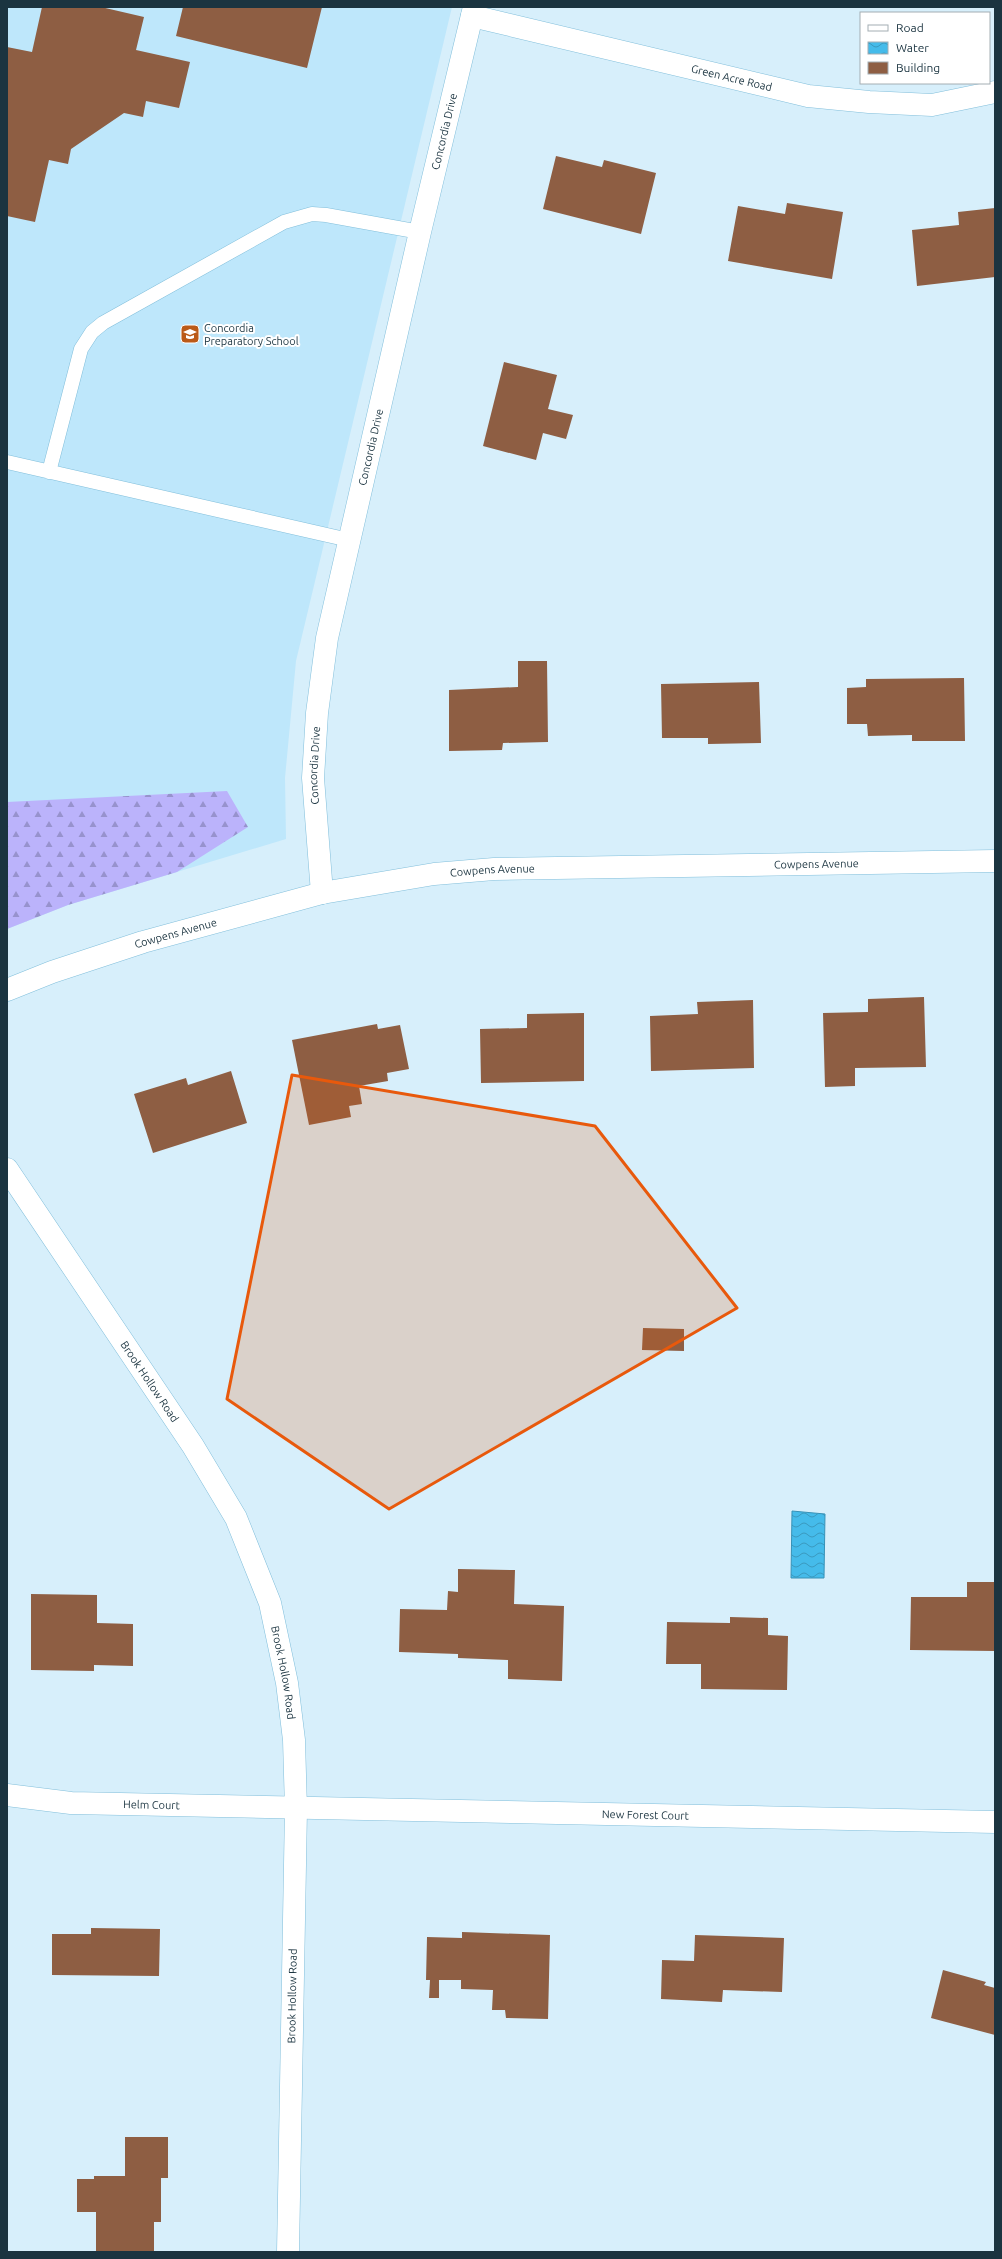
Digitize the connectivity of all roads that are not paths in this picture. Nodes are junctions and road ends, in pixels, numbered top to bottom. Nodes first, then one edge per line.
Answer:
1 (473, 12) edge
2 (995, 92) edge
3 (420, 232) junction
4 (7, 462) edge
5 (49, 472) junction
6 (349, 540) junction
7 (995, 860) edge
8 (322, 893) junction
9 (7, 990) edge
10 (7, 1169) edge
11 (7, 1795) edge
12 (296, 1809) junction
13 (995, 1822) edge
14 (288, 2252) edge

1 - 2 street, Green Acre Road
1 - 3 street, Concordia Drive
3 - 5 lane
3 - 6 street, Concordia Drive
4 - 5 lane
5 - 6 lane
6 - 8 street, Concordia Drive
7 - 8 street, Cowpens Avenue
8 - 9 street, Cowpens Avenue
10 - 12 street, Brook Hollow Road
11 - 12 street, Helm Court
12 - 13 street, New Forest Court
12 - 14 street, Brook Hollow Road

